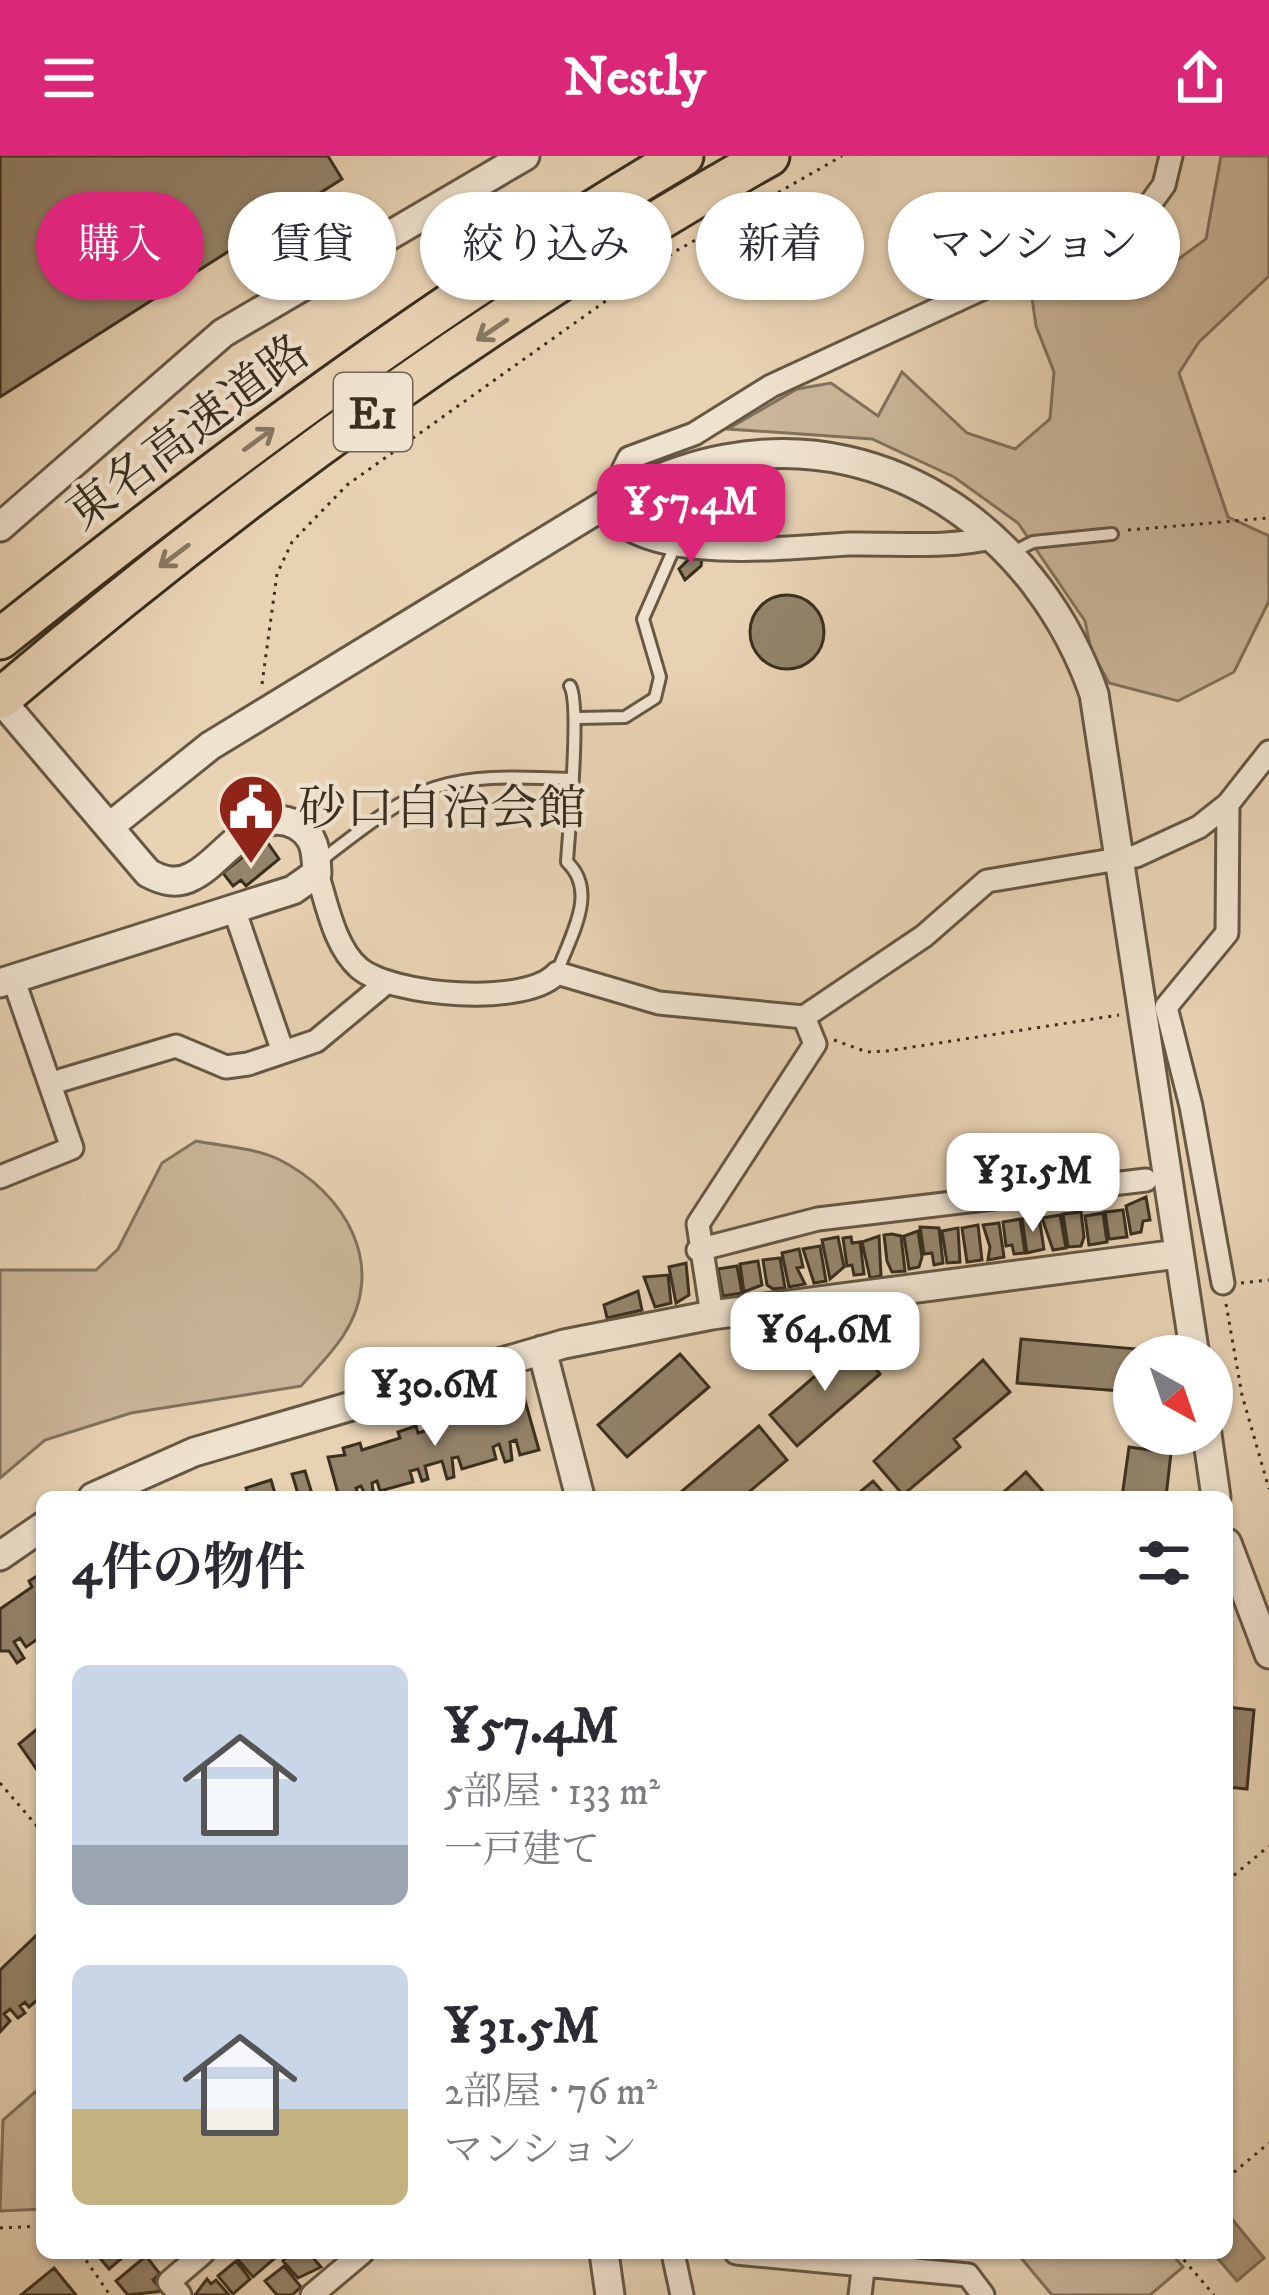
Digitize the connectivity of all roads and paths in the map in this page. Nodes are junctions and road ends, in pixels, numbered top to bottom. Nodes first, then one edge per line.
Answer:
1 (524, 156) edge
2 (683, 156) edge
3 (769, 156) edge
4 (842, 156) edge
5 (1171, 156) edge
6 (629, 490) junction
7 (603, 505) junction
8 (1269, 518) edge
9 (0, 527) edge
10 (1112, 534) joint
11 (677, 542) junction
12 (1004, 544) junction
13 (0, 639) edge
14 (570, 686) dead end
15 (271, 707) junction
16 (11, 712) edge
17 (578, 718) junction
18 (1269, 752) edge
19 (573, 779) junction
20 (1228, 805) junction
21 (109, 826) junction
22 (1123, 858) junction
23 (317, 869) junction
24 (234, 909) junction
25 (557, 973) junction
26 (7, 980) edge
27 (387, 982) junction
28 (1156, 1009) junction
29 (1099, 1017) dead end
30 (807, 1024) junction
31 (283, 1052) junction
32 (52, 1083) junction
33 (1132, 1174) dead end
34 (0, 1177) edge
35 (698, 1250) junction
36 (1178, 1254) junction
37 (1269, 1280) edge
38 (1223, 1283) junction
39 (712, 1315) junction
40 (1192, 1335) edge
41 (542, 1350) junction
42 (1210, 1455) edge
43 (1269, 1489) edge
44 (106, 1491) edge
45 (578, 1491) edge
46 (1215, 1491) edge
47 (36, 1531) edge
48 (0, 1556) edge
49 (1233, 1559) edge
50 (1269, 1654) edge
51 (0, 1783) edge
52 (36, 1825) edge
53 (1269, 1846) edge
54 (1233, 1876) edge
55 (1269, 2144) edge
56 (1233, 2173) edge
57 (36, 2226) edge
58 (0, 2228) edge
59 (85, 2259) edge
60 (196, 2259) edge
61 (355, 2259) edge
62 (605, 2259) edge
63 (674, 2259) edge
64 (864, 2259) edge
65 (870, 2259) edge
66 (1183, 2259) edge
67 (110, 2295) edge
68 (180, 2295) edge
69 (312, 2295) edge
70 (610, 2295) edge
71 (682, 2295) edge
72 (860, 2295) edge
73 (983, 2295) edge
74 (1214, 2295) edge

1 - 9 street
13 -> 2 highway, 東名高速道路 / E1
3 -> 16 highway, 東名高速道路 / E1
4 - 15 path
5 - 6 street
6 - 7 street
6 - 12 street
7 - 11 street
7 - 15 street
8 - 10 path
10 - 12 lane
11 - 12 street
11 - 17 lane
12 - 22 street
14 - 17 lane
15 - 21 street
16 - 21 street
17 - 19 lane
18 - 20 street
19 - 23 lane
19 - 25 lane
20 - 22 street
20 - 28 street
21 - 23 street
22 - 28 street
22 - 30 street
23 - 24 street
23 - 27 street
24 - 26 street
24 - 31 street
25 - 27 street
25 - 30 street
26 - 32 street
27 - 31 street
28 - 36 street
28 - 38 street
29 - 30 path
30 - 35 street
31 - 32 street
32 - 34 street
33 - 35 street
35 - 39 street
36 - 39 street
36 - 40 street
37 - 38 path
38 - 43 path
39 - 41 street
41 - 44 street
41 - 45 street
42 - 46 street
47 - 48 street
49 - 50 street
51 - 52 path
53 - 54 path
55 - 56 path
57 - 58 path
59 - 67 path
60 - 68 street
61 - 69 street
62 - 70 street
63 - 71 street
64 - 72 street
65 - 73 street
66 - 74 path

